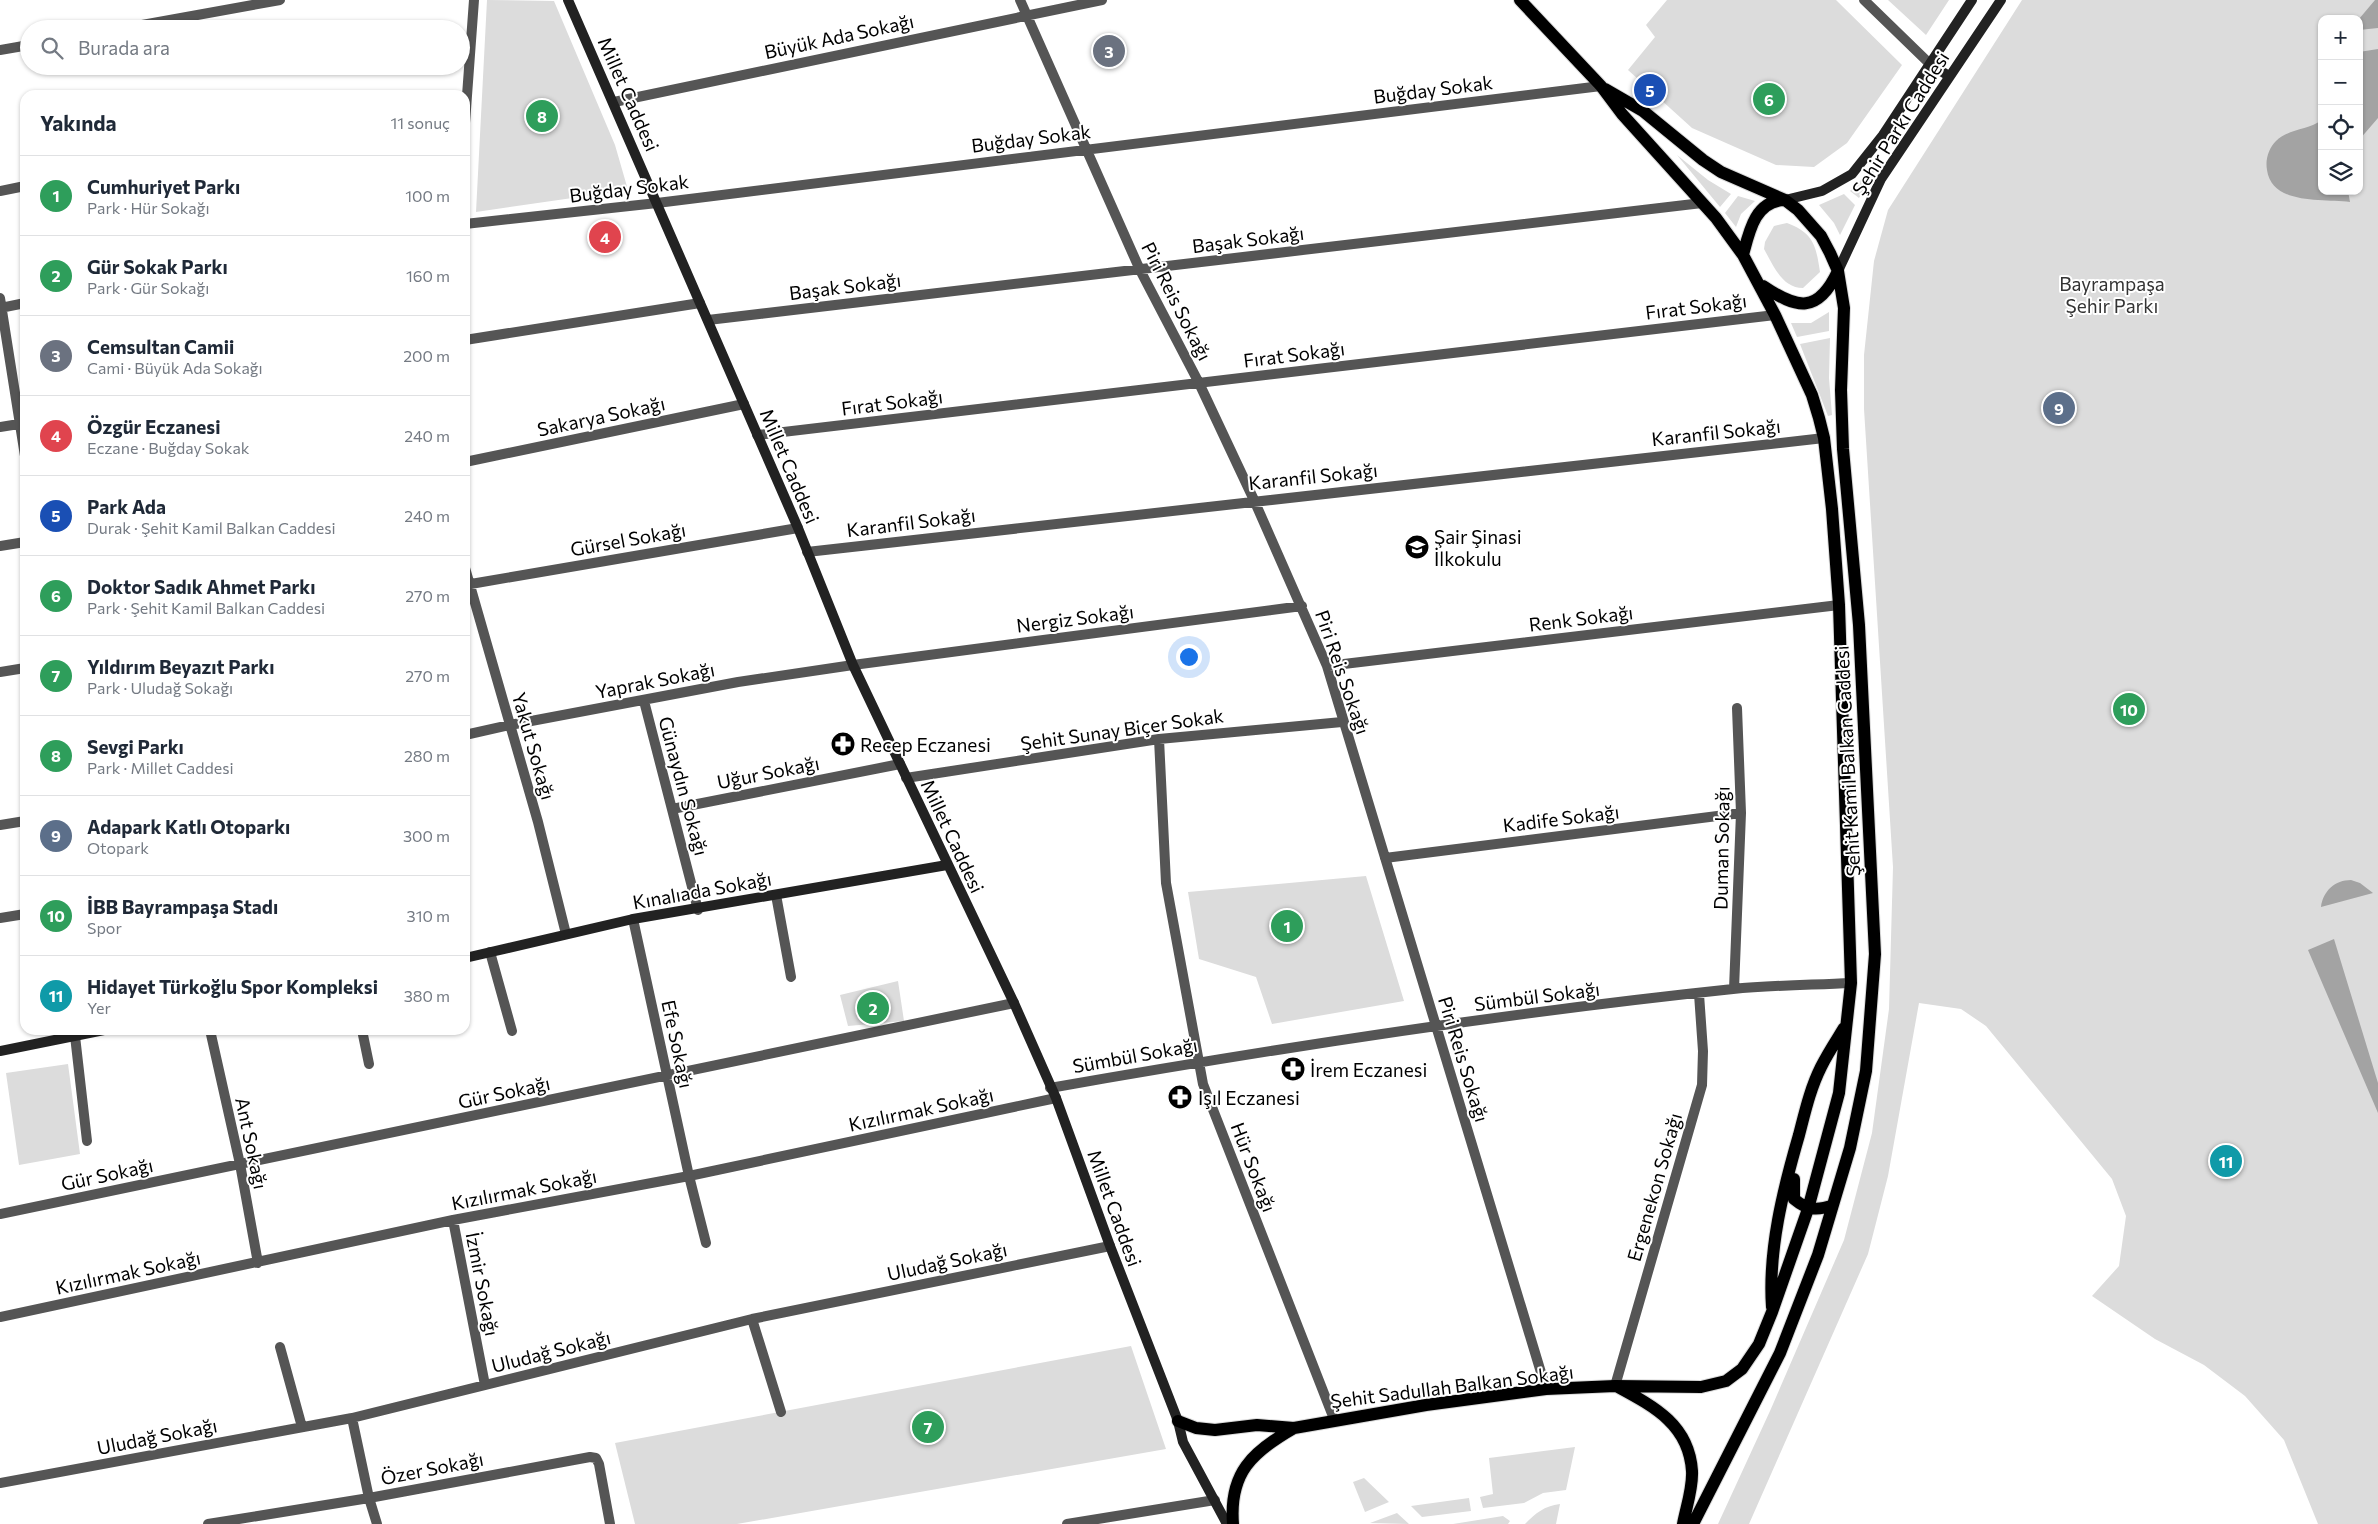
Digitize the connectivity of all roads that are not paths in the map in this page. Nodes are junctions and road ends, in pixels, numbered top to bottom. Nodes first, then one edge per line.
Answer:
1 (280, 0) edge
2 (474, 0) edge
3 (568, 0) edge
4 (1020, 0) edge
5 (1102, 0) edge
6 (1520, 0) edge
7 (1864, 0) edge
8 (1972, 0) edge
9 (2001, 0) edge
10 (1026, 14) junction
11 (170, 20) edge
12 (20, 47) edge
13 (0, 50) edge
14 (1931, 65) junction
15 (470, 72) edge
16 (470, 75) edge
17 (1949, 76) junction
18 (1601, 86) junction
19 (468, 90) edge
20 (614, 102) junction
21 (1086, 149) junction
22 (20, 187) edge
23 (0, 190) edge
24 (1785, 200) junction
25 (657, 203) junction
26 (1702, 203) junction
27 (470, 223) edge
28 (1743, 255) junction
29 (1140, 270) junction
30 (1838, 271) junction
31 (1760, 284) junction
32 (20, 303) edge
33 (700, 303) junction
34 (0, 305) edge
35 (1775, 314) junction
36 (708, 320) junction
37 (470, 339) edge
38 (1199, 383) junction
39 (744, 404) junction
40 (20, 408) edge
41 (20, 424) edge
42 (0, 427) edge
43 (757, 435) junction
44 (1824, 438) junction
45 (470, 461) edge
46 (1254, 500) junction
47 (798, 528) junction
48 (20, 543) edge
49 (0, 546) edge
50 (806, 552) junction
51 (470, 584) edge
52 (470, 595) edge
53 (1839, 605) junction
54 (1302, 606) junction
55 (852, 665) junction
56 (1327, 666) junction
57 (20, 669) edge
58 (0, 672) edge
59 (644, 701) junction
60 (1737, 708) dead end
61 (1342, 722) junction
62 (510, 725) junction
63 (470, 734) edge
64 (1159, 739) junction
65 (900, 764) junction
66 (906, 778) junction
67 (672, 809) junction
68 (1741, 814) junction
69 (20, 822) edge
70 (0, 825) edge
71 (1385, 858) junction
72 (947, 865) junction
73 (776, 895) junction
74 (698, 910) junction
75 (20, 915) edge
76 (0, 918) edge
77 (633, 919) junction
78 (566, 934) junction
79 (490, 952) junction
80 (470, 957) edge
81 (790, 977) dead end
82 (1851, 983) junction
83 (1734, 989) junction
84 (1699, 994) junction
85 (1014, 1003) junction
86 (1847, 1023) junction
87 (1435, 1025) junction
88 (512, 1031) dead end
89 (80, 1035) edge
90 (211, 1035) edge
91 (363, 1035) edge
92 (75, 1036) junction
93 (0, 1051) edge
94 (1198, 1062) junction
95 (369, 1064) dead end
96 (668, 1075) junction
97 (1050, 1088) junction
98 (1056, 1098) junction
99 (87, 1141) dead end
100 (1794, 1153) junction
101 (240, 1164) junction
102 (688, 1176) junction
103 (1833, 1205) junction
104 (1808, 1209) junction
105 (0, 1214) edge
106 (453, 1220) junction
107 (706, 1243) dead end
108 (1110, 1246) junction
109 (258, 1263) junction
110 (1772, 1312) junction
111 (0, 1317) edge
112 (752, 1320) junction
113 (280, 1347) dead end
114 (485, 1385) junction
115 (1615, 1386) junction
116 (1546, 1389) junction
117 (781, 1412) dead end
118 (352, 1418) junction
119 (1334, 1419) junction
120 (1178, 1421) junction
121 (302, 1427) junction
122 (1294, 1428) junction
123 (0, 1483) edge
124 (369, 1498) junction
125 (1215, 1500) junction
126 (208, 1524) edge
127 (377, 1524) edge
128 (610, 1524) edge
129 (1067, 1524) edge
130 (1227, 1524) edge
131 (1233, 1524) edge
132 (1682, 1524) edge
133 (1694, 1524) edge

1 - 11 street
2 - 15 street
3 - 20 main road, Millet Caddesi
4 - 10 street, Piri Reis Sokağı
5 - 10 street, Büyük Ada Sokağı
6 - 18 main road, Şehit Kamil Balkan Caddesi
7 - 14 street
8 - 14 main road, Şehir Parkı Caddesi
9 - 17 main road, Şehir Parkı Caddesi
10 - 20 street, Büyük Ada Sokağı
10 - 21 street, Piri Reis Sokağı
12 - 13 street
14 - 17 main road
14 - 24 main road, Şehir Parkı Caddesi
16 - 19 street
17 - 30 main road, Şehir Parkı Caddesi
18 - 21 street, Buğday Sokak
18 - 24 main road, Şehit Kamil Balkan Caddesi
18 - 26 main road, Şehit Kamil Balkan Caddesi
20 - 25 main road, Millet Caddesi
21 - 25 street, Buğday Sokak
21 - 29 street, Piri Reis Sokağı
22 - 23 street
24 - 28 main road
24 - 30 main road, Şehit Kamil Balkan Caddesi
25 - 27 street, Buğday Sokak
25 - 33 main road, Millet Caddesi
26 - 28 main road, Şehit Kamil Balkan Caddesi
26 - 29 street, Başak Sokağı
28 - 31 main road, Şehit Kamil Balkan Caddesi
29 - 36 street, Başak Sokağı
29 - 38 street, Piri Reis Sokağı
30 - 31 main road
30 - 103 main road, Şehit Kamil Balkan Caddesi
31 - 35 main road, Şehit Kamil Balkan Caddesi
32 - 34 street
33 - 36 main road, Millet Caddesi
33 - 37 street
34 - 40 street
35 - 38 street, Fırat Sokağı
35 - 44 main road, Şehit Kamil Balkan Caddesi
36 - 39 main road, Millet Caddesi
38 - 43 street, Fırat Sokağı
38 - 46 street, Piri Reis Sokağı
39 - 43 main road, Millet Caddesi
39 - 45 street, Sakarya Sokağı
41 - 42 street
43 - 47 main road, Millet Caddesi
44 - 46 street, Karanfil Sokağı
44 - 53 main road, Şehit Kamil Balkan Caddesi
46 - 50 street, Karanfil Sokağı
46 - 54 street, Piri Reis Sokağı
47 - 50 main road, Millet Caddesi
47 - 51 street, Gürsel Sokağı
48 - 49 street
50 - 55 main road, Millet Caddesi
52 - 62 street, Yakut Sokağı
53 - 56 street, Renk Sokağı
53 - 82 main road, Şehit Kamil Balkan Caddesi
54 - 55 street, Nergiz Sokağı
54 - 56 street, Piri Reis Sokağı
55 - 59 street, Yaprak Sokağı
55 - 65 main road, Millet Caddesi
56 - 61 street, Piri Reis Sokağı
57 - 58 street
59 - 62 street, Yaprak Sokağı
59 - 67 street, Günaydın Sokağı
60 - 68 street, Duman Sokağı
61 - 64 street, Şehit Sunay Biçer Sokak
61 - 71 street, Piri Reis Sokağı
62 - 63 street, Yaprak Sokağı
62 - 78 street, Yakut Sokağı
64 - 66 street, Şehit Sunay Biçer Sokak
64 - 94 street, Hür Sokağı
65 - 66 main road, Millet Caddesi
65 - 67 street, Uğur Sokağı
66 - 72 main road, Millet Caddesi
67 - 74 street, Günaydın Sokağı
68 - 71 street, Kadife Sokağı
68 - 83 street, Duman Sokağı
69 - 70 street
71 - 87 street, Piri Reis Sokağı
72 - 73 main road, Kınalıada Sokağı
72 - 85 main road, Millet Caddesi
73 - 74 main road, Kınalıada Sokağı
73 - 81 street
74 - 77 main road, Kınalıada Sokağı
75 - 76 street
77 - 78 main road, Kınalıada Sokağı
77 - 96 street, Efe Sokağı
78 - 79 main road, Kınalıada Sokağı
79 - 80 main road, Kınalıada Sokağı
79 - 88 street
82 - 83 street, Sümbül Sokağı
82 - 86 main road, Şehit Kamil Balkan Caddesi
83 - 84 street, Sümbül Sokağı
84 - 87 street, Sümbül Sokağı
84 - 115 street, Ergenekon Sokağı
85 - 96 street, Gür Sokağı
85 - 97 main road, Millet Caddesi
86 - 100 main road
86 - 104 main road, Şehit Kamil Balkan Caddesi
87 - 94 street, Sümbül Sokağı
87 - 116 street, Piri Reis Sokağı
89 - 92 main road
90 - 101 street, Ant Sokağı
91 - 95 street
92 - 93 main road
92 - 99 street
94 - 97 street, Sümbül Sokağı
94 - 119 street, Hür Sokağı
96 - 101 street, Gür Sokağı
96 - 102 street, Efe Sokağı
97 - 98 main road, Millet Caddesi
98 - 102 street, Kızılırmak Sokağı
98 - 108 main road, Millet Caddesi
100 - 104 main road
100 - 110 main road
101 - 105 street, Gür Sokağı
101 - 109 street, Ant Sokağı
102 - 106 street, Kızılırmak Sokağı
102 - 107 street, Efe Sokağı
103 - 104 main road
103 - 133 main road, Şehit Kamil Balkan Caddesi
104 - 110 main road, Şehit Kamil Balkan Caddesi
106 - 109 street, Kızılırmak Sokağı
106 - 114 street, İzmir Sokağı
108 - 112 street, Uludağ Sokağı
108 - 120 main road, Millet Caddesi
109 - 111 street, Kızılırmak Sokağı
110 - 115 main road, Şehit Kamil Balkan Caddesi
112 - 114 street, Uludağ Sokağı
112 - 117 street
113 - 121 street
114 - 118 street, Uludağ Sokağı
115 - 116 main road, Şehit Sadullah Balkan Sokağı
115 - 132 main road
116 - 119 main road, Şehit Sadullah Balkan Sokağı
118 - 121 street, Uludağ Sokağı
118 - 124 street
119 - 122 main road, Şehit Sadullah Balkan Sokağı
120 - 122 main road, Şehit Sadullah Balkan Sokağı
120 - 125 main road, Millet Caddesi
121 - 123 street, Uludağ Sokağı
122 - 131 main road, Şehit Sadullah Balkan Sokağı
124 - 126 street, Özer Sokağı
124 - 127 street
124 - 128 street, Özer Sokağı
125 - 129 street
125 - 130 main road, Millet Caddesi

